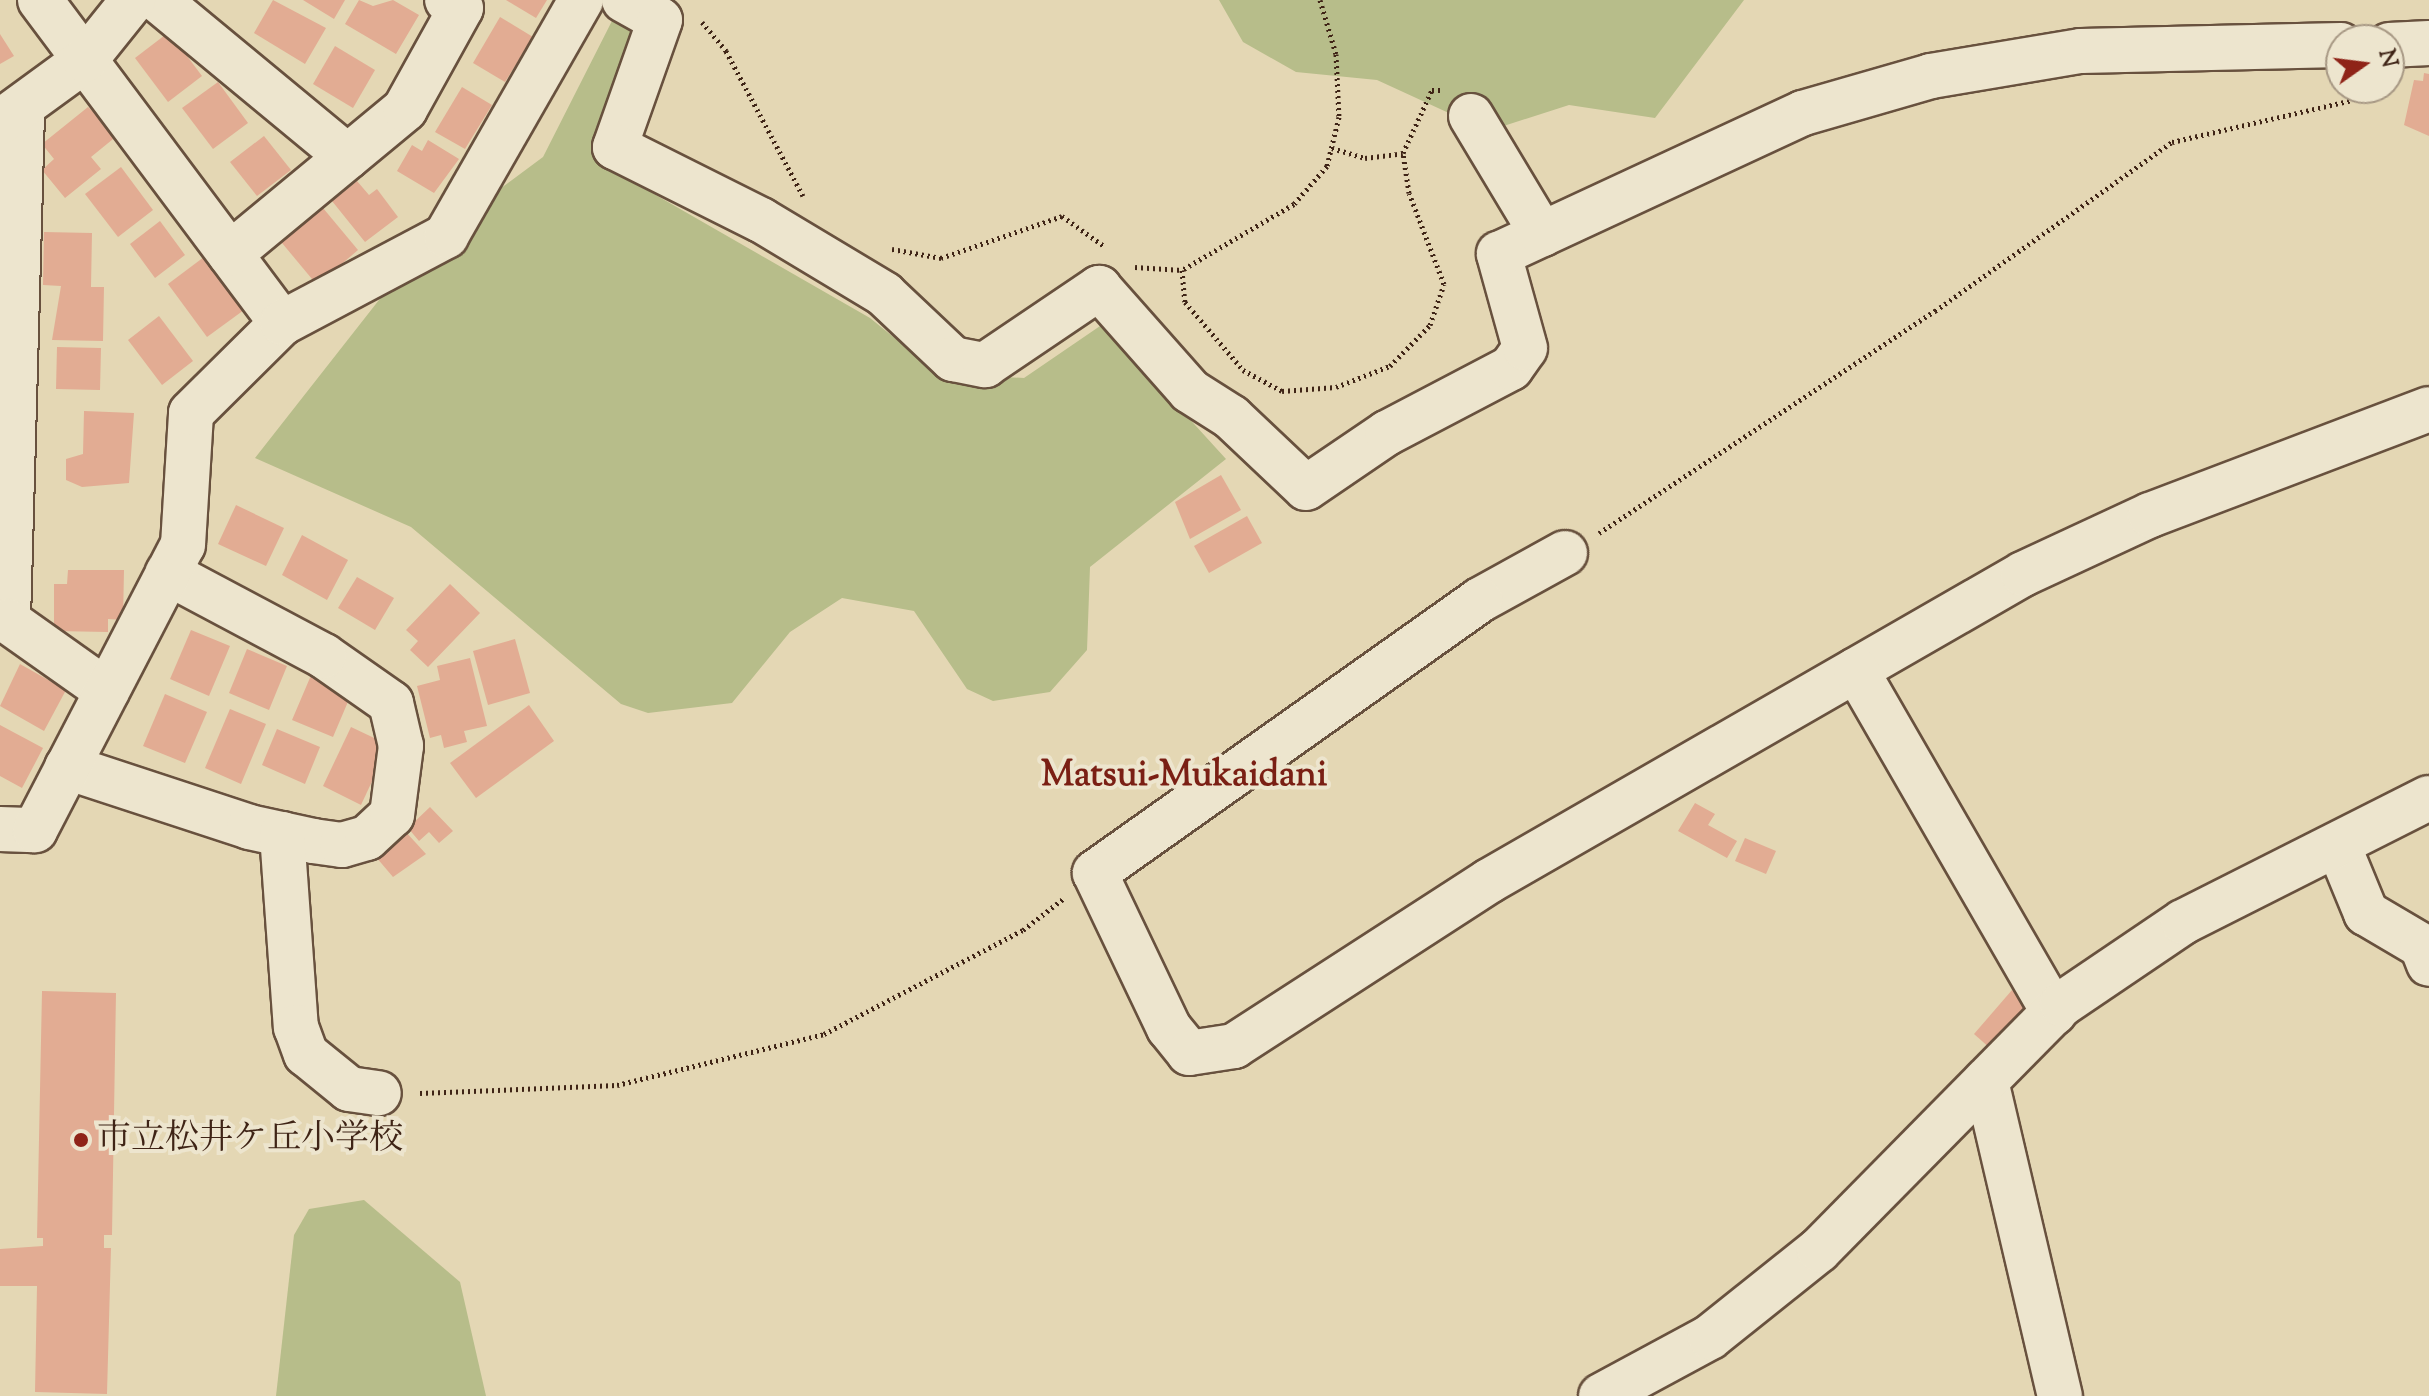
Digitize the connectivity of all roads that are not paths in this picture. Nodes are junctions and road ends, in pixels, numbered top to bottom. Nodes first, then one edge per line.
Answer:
1 (40, 0) edge
2 (133, 0) edge
3 (158, 0) edge
4 (447, 0) edge
5 (581, 0) edge
6 (624, 0) edge
7 (2429, 43) edge
8 (2405, 44) edge
9 (2325, 45) edge
10 (85, 60) junction
11 (1471, 116) road end
12 (11, 117) edge
13 (348, 157) junction
14 (1542, 234) junction
15 (230, 254) junction
16 (282, 323) junction
17 (2429, 409) edge
18 (1565, 553) road end
19 (168, 573) junction
20 (1856, 670) junction
21 (107, 691) junction
22 (67, 767) junction
23 (2429, 798) edge
24 (0, 829) edge
25 (282, 834) junction
26 (2338, 845) junction
27 (2429, 964) edge
28 (2054, 1013) junction
29 (1986, 1081) junction
30 (379, 1093) road end
31 (1601, 1396) edge
32 (2060, 1396) edge

1 - 10 street
2 - 10 street
3 - 13 street
4 - 13 street
5 - 16 street
6 - 14 street
7 - 8 street
9 - 14 street
10 - 12 street
10 - 15 street
11 - 14 street
12 - 21 street
13 - 15 street
15 - 16 street
16 - 19 street
17 - 20 street
18 - 20 street
19 - 21 street
19 - 25 street
20 - 28 street
21 - 22 street
22 - 24 street
22 - 25 street
23 - 26 street
25 - 30 street
26 - 27 street
26 - 28 street
28 - 29 street
29 - 31 street
29 - 32 street

